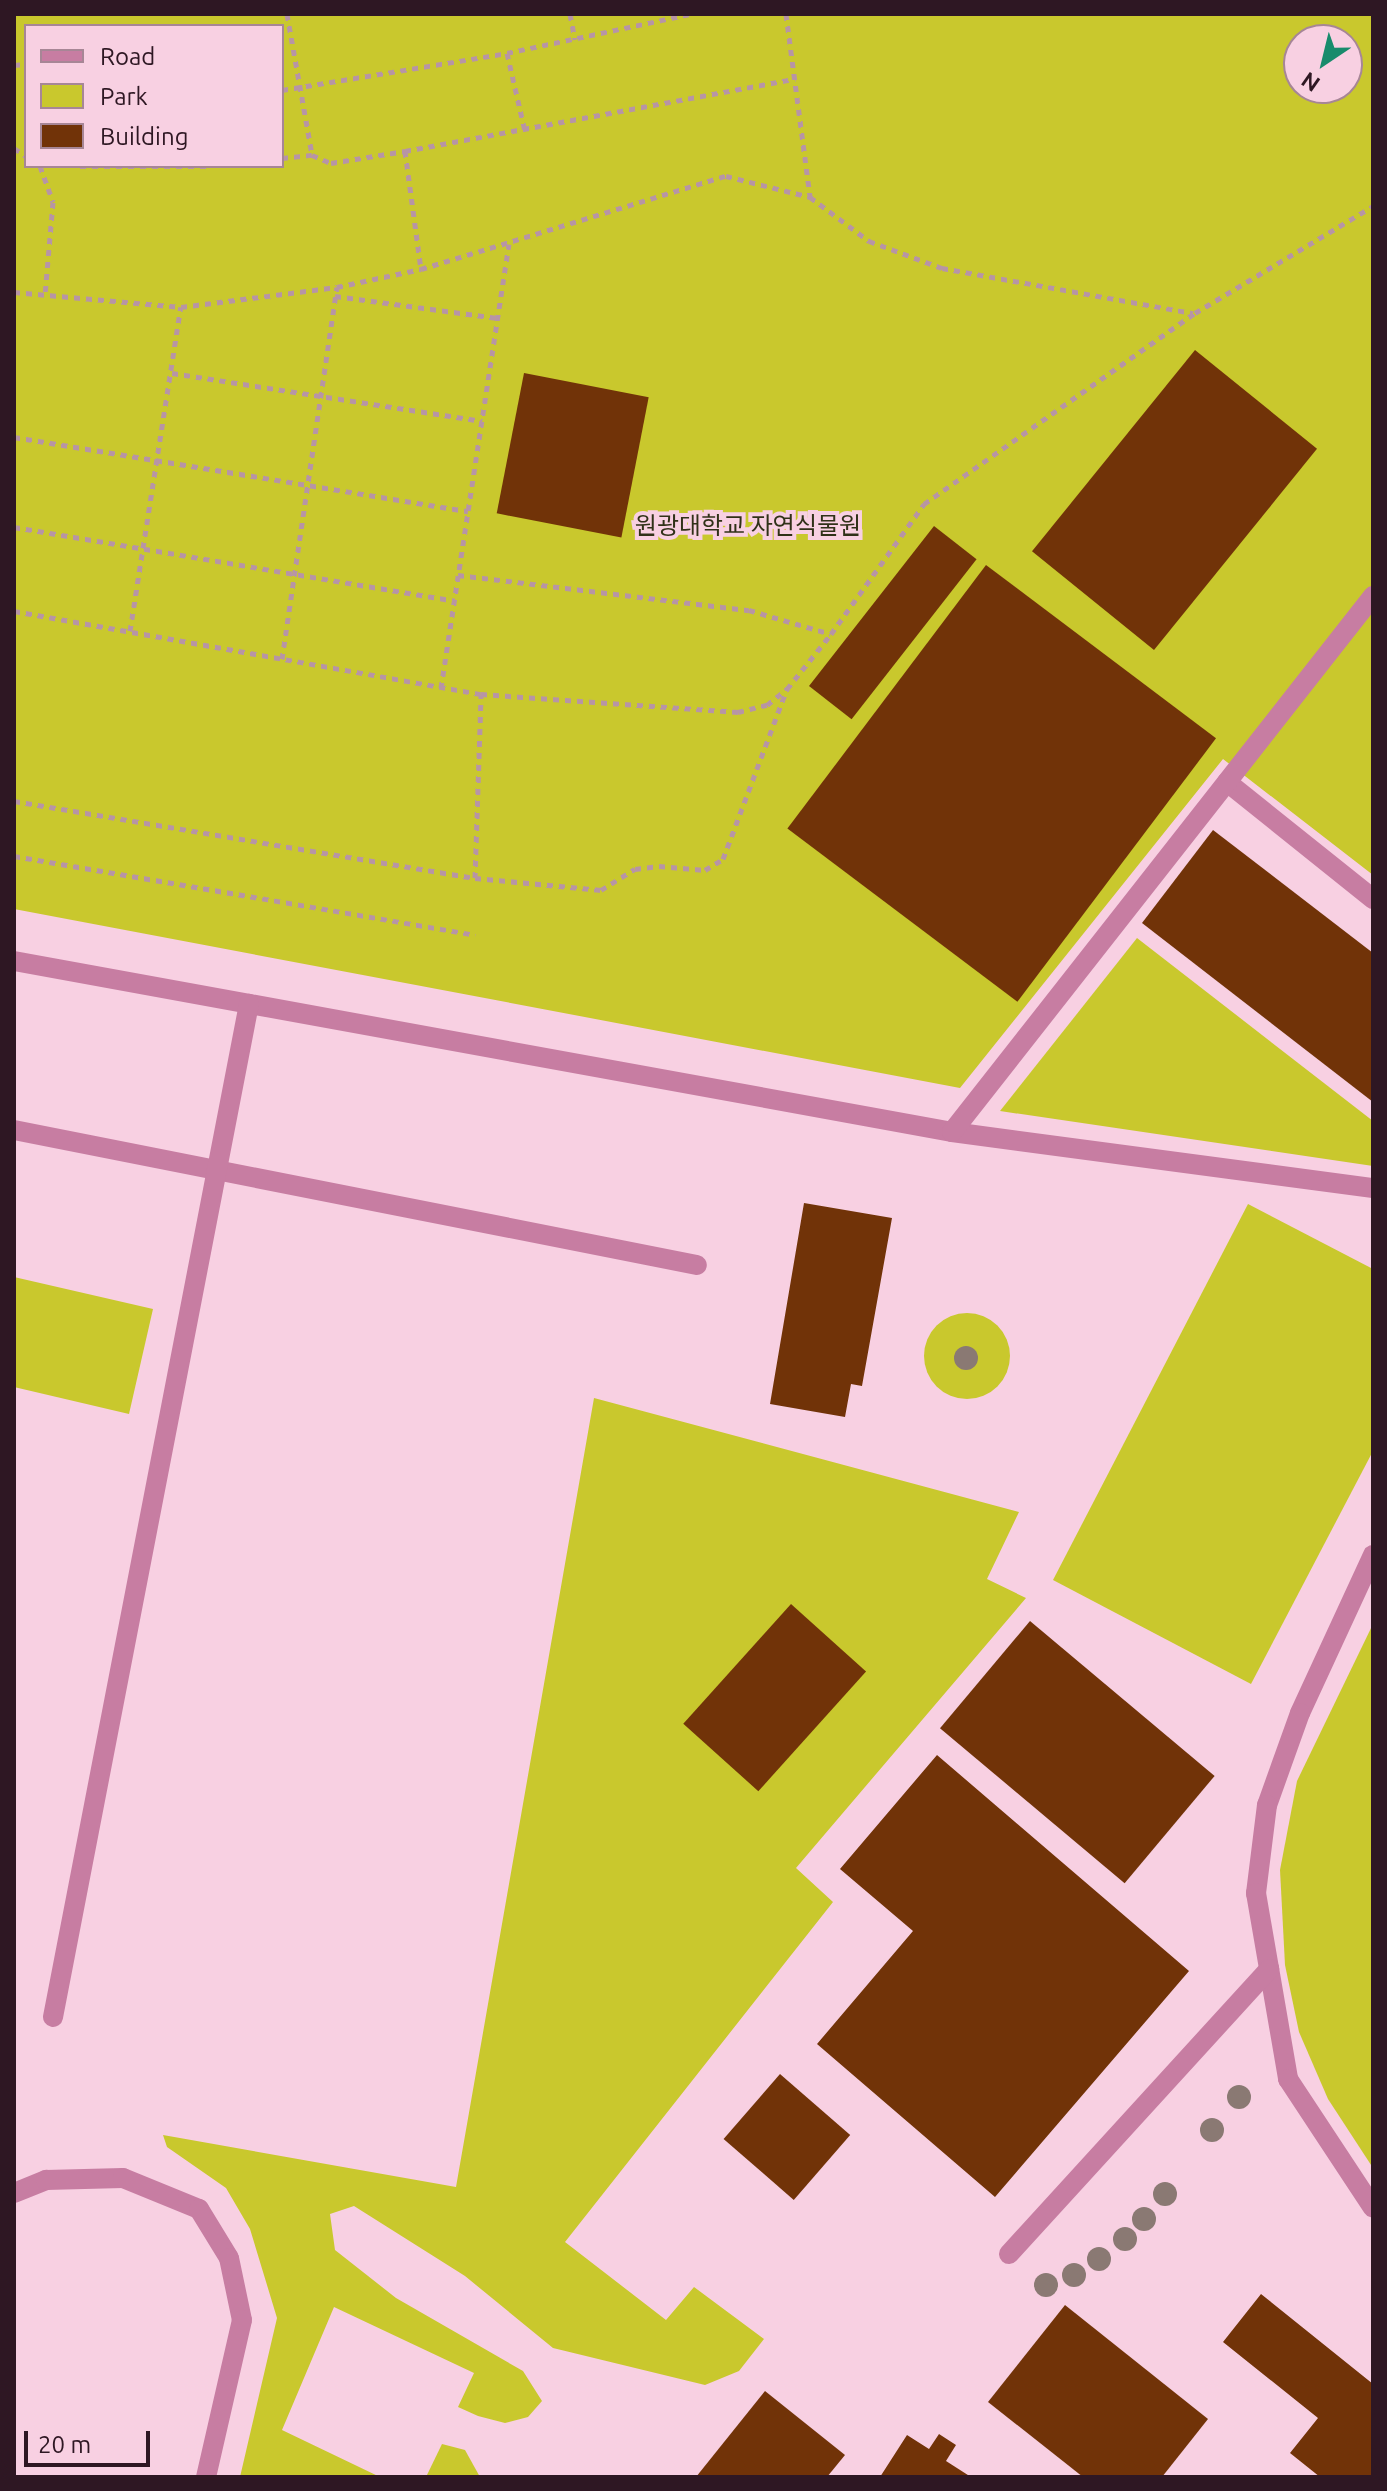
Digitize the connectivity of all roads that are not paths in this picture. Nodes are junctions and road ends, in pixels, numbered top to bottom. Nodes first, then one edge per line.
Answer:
1 (1373, 596) edge
2 (1227, 782) junction
3 (1373, 899) edge
4 (14, 961) edge
5 (249, 1004) junction
6 (14, 1130) edge
7 (952, 1132) junction
8 (217, 1170) junction
9 (1373, 1188) edge
10 (697, 1265) dead end
11 (1373, 1555) edge
12 (1269, 1969) junction
13 (53, 2017) dead end
14 (14, 2193) edge
15 (1373, 2208) edge
16 (1009, 2254) dead end
17 (206, 2477) edge

1 - 2 street
2 - 3 street
2 - 7 street
4 - 5 street
5 - 7 street
5 - 8 street
6 - 8 street
7 - 9 street
8 - 10 street
8 - 13 street
11 - 12 street
12 - 15 street
12 - 16 street
14 - 17 street

